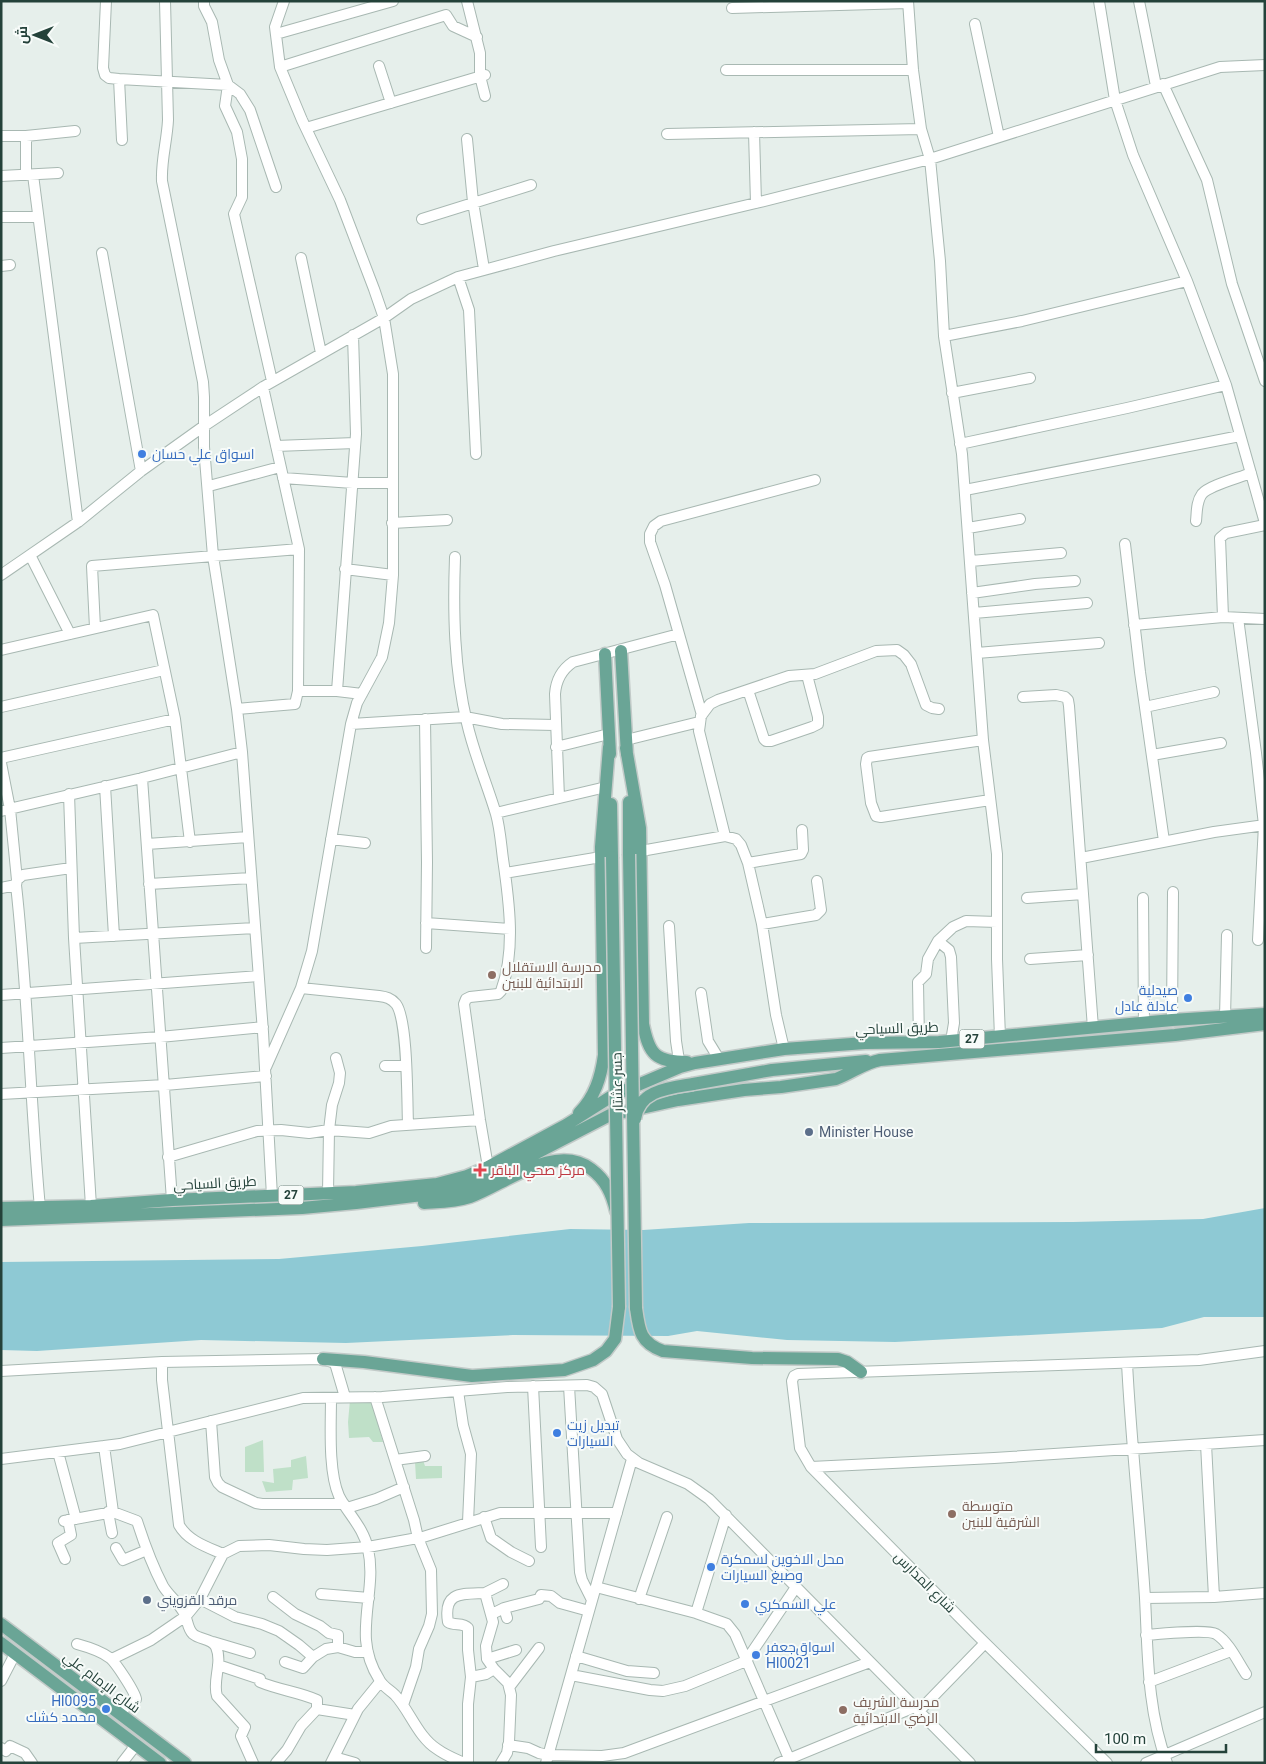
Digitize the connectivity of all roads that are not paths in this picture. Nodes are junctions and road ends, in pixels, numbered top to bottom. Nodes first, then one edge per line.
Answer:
1 (106, 1) edge
2 (165, 1) edge
3 (204, 1) edge
4 (284, 1) edge
5 (393, 1) edge
6 (467, 1) edge
7 (1099, 1) edge
8 (1139, 1) edge
9 (908, 2) edge
10 (732, 8) dead end
11 (975, 24) dead end
12 (276, 34) junction
13 (476, 37) junction
14 (1265, 65) edge
15 (378, 66) dead end
16 (280, 68) junction
17 (726, 70) dead end
18 (912, 70) junction
19 (482, 75) junction
20 (119, 80) junction
21 (166, 81) junction
22 (228, 85) junction
23 (1159, 85) junction
24 (485, 96) dead end
25 (1115, 100) junction
26 (391, 103) junction
27 (306, 128) junction
28 (921, 129) junction
29 (75, 130) dead end
30 (754, 132) junction
31 (667, 134) dead end
32 (1, 136) edge
33 (26, 136) junction
34 (999, 137) junction
35 (467, 139) dead end
36 (122, 140) dead end
37 (930, 159) junction
38 (58, 173) dead end
39 (30, 175) junction
40 (1, 176) edge
41 (531, 185) dead end
42 (276, 187) dead end
43 (473, 202) junction
44 (756, 203) junction
45 (1, 217) edge
46 (38, 217) junction
47 (422, 219) dead end
48 (102, 254) dead end
49 (301, 258) dead end
50 (484, 269) junction
51 (458, 277) junction
52 (1187, 281) junction
53 (384, 318) junction
54 (353, 335) junction
55 (944, 336) junction
56 (321, 353) junction
57 (1030, 378) dead end
58 (1265, 381) edge
59 (267, 384) junction
60 (1226, 385) junction
61 (952, 392) junction
62 (204, 426) junction
63 (1240, 436) junction
64 (355, 443) junction
65 (960, 444) junction
66 (276, 446) junction
67 (476, 454) dead end
68 (141, 471) junction
69 (282, 472) junction
70 (1251, 473) junction
71 (815, 480) dead end
72 (353, 483) junction
73 (393, 483) junction
74 (209, 486) junction
75 (965, 490) junction
76 (1020, 519) dead end
77 (447, 520) dead end
78 (78, 522) junction
79 (1196, 522) dead end
80 (392, 523) junction
81 (1265, 524) edge
82 (968, 528) junction
83 (1125, 544) dead end
84 (299, 549) junction
85 (1061, 553) dead end
86 (30, 555) junction
87 (213, 556) junction
88 (455, 557) dead end
89 (971, 561) junction
90 (345, 568) junction
91 (1, 574) edge
92 (393, 576) junction
93 (1075, 581) dead end
94 (972, 593) junction
95 (1087, 603) dead end
96 (974, 613) junction
97 (1223, 617) junction
98 (1238, 618) junction
99 (1265, 619) edge
100 (1134, 625) junction
101 (95, 628) junction
102 (70, 634) junction
103 (679, 634) junction
104 (1099, 643) dead end
105 (1, 650) edge
106 (621, 650) junction
107 (977, 653) junction
108 (605, 654) junction
109 (164, 670) junction
110 (807, 675) junction
111 (748, 690) junction
112 (298, 691) junction
113 (337, 691) junction
114 (1214, 692) dead end
115 (362, 694) junction
116 (1023, 698) dead end
117 (1, 706) edge
118 (1145, 707) junction
119 (237, 709) junction
120 (939, 709) dead end
121 (465, 717) junction
122 (175, 718) junction
123 (425, 718) junction
124 (701, 718) junction
125 (351, 724) junction
126 (555, 725) junction
127 (609, 734) junction
128 (983, 740) junction
129 (1221, 742) dead end
130 (626, 744) junction
131 (609, 747) junction
132 (556, 748) junction
133 (242, 752) junction
134 (1152, 755) junction
135 (1, 758) edge
136 (1, 764) edge
137 (182, 767) junction
138 (142, 778) junction
139 (105, 786) junction
140 (606, 787) junction
141 (69, 794) junction
142 (559, 798) junction
143 (990, 800) junction
144 (6, 810) edge
145 (496, 814) junction
146 (1264, 825) edge
147 (802, 830) dead end
148 (725, 836) junction
149 (248, 838) junction
150 (332, 839) junction
151 (1164, 841) junction
152 (190, 842) junction
153 (365, 843) dead end
154 (147, 844) junction
155 (635, 853) junction
156 (606, 857) junction
157 (1081, 858) junction
158 (748, 863) junction
159 (71, 868) junction
160 (505, 873) junction
161 (251, 878) junction
162 (817, 881) dead end
163 (17, 882) junction
164 (149, 884) junction
165 (1, 888) edge
166 (1173, 892) dead end
167 (1084, 894) junction
168 (1027, 898) dead end
169 (1144, 898) dead end
170 (997, 922) junction
171 (426, 923) junction
172 (762, 924) junction
173 (669, 926) dead end
174 (255, 928) junction
175 (510, 929) junction
176 (153, 935) junction
177 (1227, 935) dead end
178 (114, 936) junction
179 (74, 938) junction
180 (1258, 940) dead end
181 (938, 942) junction
182 (426, 948) dead end
183 (1088, 955) junction
184 (1030, 959) dead end
185 (258, 976) junction
186 (156, 982) junction
187 (78, 988) junction
188 (300, 988) junction
189 (701, 993) dead end
190 (1, 994) edge
191 (25, 994) junction
192 (1265, 1014) edge
193 (1225, 1017) junction
194 (1172, 1020) junction
195 (1144, 1023) junction
196 (1265, 1024) edge
197 (263, 1027) junction
198 (1093, 1028) junction
199 (160, 1037) junction
200 (1000, 1037) junction
201 (951, 1041) junction
202 (81, 1043) junction
203 (919, 1043) junction
204 (29, 1047) junction
205 (1, 1048) edge
206 (784, 1049) junction
207 (336, 1058) dead end
208 (719, 1059) junction
209 (880, 1060) junction
210 (680, 1064) junction
211 (385, 1066) dead end
212 (406, 1066) junction
213 (266, 1072) junction
214 (165, 1085) junction
215 (85, 1090) junction
216 (32, 1093) junction
217 (1, 1094) edge
218 (480, 1120) junction
219 (408, 1124) junction
220 (566, 1125) junction
221 (269, 1130) junction
222 (329, 1130) junction
223 (632, 1138) junction
224 (168, 1157) junction
225 (488, 1167) junction
226 (328, 1193) junction
227 (172, 1200) junction
228 (272, 1202) junction
229 (91, 1206) junction
230 (1, 1208) edge
231 (40, 1208) junction
232 (302, 1208) junction
233 (1, 1220) edge
234 (618, 1229) junction
235 (1265, 1352) edge
236 (323, 1359) junction
237 (162, 1362) junction
238 (1127, 1363) junction
239 (1, 1371) edge
240 (860, 1372) junction
241 (533, 1386) junction
242 (568, 1386) junction
243 (458, 1390) junction
244 (345, 1397) junction
245 (375, 1397) junction
246 (331, 1398) junction
247 (211, 1421) junction
248 (168, 1432) junction
249 (1265, 1440) edge
250 (1206, 1444) junction
251 (104, 1446) junction
252 (1132, 1450) junction
253 (58, 1452) junction
254 (425, 1456) dead end
255 (1, 1459) edge
256 (632, 1459) junction
257 (395, 1460) junction
258 (811, 1467) junction
259 (404, 1487) junction
260 (345, 1506) junction
261 (110, 1512) junction
262 (539, 1512) junction
263 (576, 1512) junction
264 (616, 1513) junction
265 (726, 1515) junction
266 (484, 1517) junction
267 (667, 1517) dead end
268 (70, 1520) junction
269 (468, 1522) junction
270 (112, 1533) dead end
271 (418, 1538) junction
272 (368, 1547) junction
273 (540, 1547) dead end
274 (116, 1548) dead end
275 (147, 1550) junction
276 (223, 1554) junction
277 (66, 1559) dead end
278 (529, 1561) dead end
279 (502, 1584) dead end
280 (596, 1586) junction
281 (796, 1587) junction
282 (485, 1593) junction
283 (1265, 1593) edge
284 (322, 1594) dead end
285 (273, 1597) dead end
286 (1214, 1597) junction
287 (370, 1598) junction
288 (1145, 1598) junction
289 (200, 1599) junction
290 (639, 1599) junction
291 (592, 1600) junction
292 (589, 1611) junction
293 (696, 1613) junction
294 (432, 1614) junction
295 (447, 1614) junction
296 (492, 1614) junction
297 (186, 1616) junction
298 (2, 1627) edge
299 (1146, 1635) junction
300 (213, 1642) junction
301 (1, 1643) edge
302 (985, 1643) junction
303 (77, 1644) dead end
304 (338, 1647) junction
305 (539, 1648) dead end
306 (516, 1650) dead end
307 (1231, 1651) junction
308 (368, 1652) junction
309 (250, 1653) dead end
310 (16, 1654) junction
311 (576, 1656) junction
312 (313, 1657) junction
313 (112, 1659) junction
314 (488, 1659) junction
315 (746, 1661) junction
316 (285, 1662) dead end
317 (870, 1662) junction
318 (218, 1665) junction
319 (494, 1669) junction
320 (654, 1673) dead end
321 (1246, 1674) dead end
322 (571, 1675) junction
323 (471, 1677) junction
324 (1, 1681) edge
325 (380, 1682) junction
326 (1149, 1682) junction
327 (510, 1686) junction
328 (764, 1701) junction
329 (403, 1705) junction
330 (317, 1709) junction
331 (917, 1709) junction
332 (1265, 1712) edge
333 (119, 1713) junction
334 (355, 1715) junction
335 (136, 1745) junction
336 (508, 1746) junction
337 (1, 1748) edge
338 (547, 1759) edge
339 (1165, 1759) edge
340 (333, 1760) edge
341 (786, 1761) edge
342 (32, 1763) edge
343 (122, 1763) edge
344 (160, 1763) edge
345 (185, 1763) edge
346 (253, 1763) edge
347 (276, 1763) edge
348 (355, 1763) edge
349 (464, 1763) edge
350 (468, 1763) edge
351 (501, 1763) edge
352 (970, 1763) edge
353 (1107, 1763) edge
354 (1146, 1763) edge

1 - 20 street
2 - 21 street
3 - 22 street
4 - 12 street
5 - 12 street
6 - 13 street
7 - 25 street
8 - 23 street
9 - 10 street
9 - 18 street
11 - 34 street
12 - 16 street
13 - 16 street
13 - 19 street
14 - 23 street
15 - 26 street
16 - 27 street
17 - 18 street
18 - 28 street
19 - 24 street
19 - 26 street
20 - 21 street
20 - 36 street
21 - 22 street
21 - 62 street
22 - 42 street
22 - 59 street
23 - 25 street
23 - 58 street
25 - 34 street
25 - 52 street
26 - 27 street
27 - 53 street
28 - 30 street
28 - 37 street
29 - 33 street
30 - 31 street
30 - 44 street
32 - 33 street
33 - 39 street
34 - 37 street
35 - 43 street
37 - 44 street
37 - 55 street
38 - 39 street
39 - 40 street
39 - 46 street
41 - 43 street
43 - 47 street
43 - 50 street
44 - 50 street
45 - 46 street
46 - 78 street
48 - 68 street
49 - 56 street
50 - 51 street
51 - 53 street
51 - 67 street
52 - 55 street
52 - 60 street
53 - 54 street
53 - 73 street
54 - 56 street
54 - 64 street
55 - 61 street
56 - 59 street
57 - 61 street
59 - 62 street
59 - 66 street
60 - 63 street
60 - 65 street
61 - 65 street
62 - 68 street
62 - 74 street
63 - 70 street
63 - 75 street
64 - 66 street
64 - 72 street
65 - 75 street
66 - 69 street
68 - 78 street
69 - 72 street
69 - 74 street
69 - 84 street
70 - 79 street
70 - 81 street
71 - 103 street
72 - 73 street
72 - 90 street
73 - 80 street
74 - 87 street
75 - 82 street
76 - 82 street
77 - 80 street
78 - 86 street
80 - 92 street
81 - 97 street
82 - 89 street
83 - 100 street
84 - 87 street
84 - 112 street
85 - 89 street
86 - 91 street
86 - 102 street
87 - 101 street
87 - 119 street
88 - 121 street
89 - 94 street
90 - 92 street
90 - 113 street
92 - 115 street
93 - 94 street
94 - 96 street
95 - 96 street
96 - 107 street
97 - 98 street
97 - 100 street
98 - 99 street
98 - 146 street
100 - 118 street
101 - 102 street
101 - 109 street
102 - 105 street
103 - 106 street
103 - 124 street
104 - 107 street
106 - 108 street
106 - 130 main road
107 - 128 street
108 - 126 street
108 - 127 main road
109 - 117 street
109 - 122 street
110 - 111 street
110 - 111 street
110 - 120 street
111 - 124 street
112 - 113 street
112 - 119 street
113 - 115 street
114 - 118 street
115 - 125 street
116 - 157 street
118 - 134 street
119 - 133 street
121 - 123 street
121 - 126 street
121 - 145 street
122 - 135 street
122 - 137 street
123 - 125 street
123 - 171 street
124 - 130 street
124 - 148 street
125 - 150 street
126 - 132 street
127 - 131 main road
127 - 132 street
128 - 143 street
128 - 143 street
129 - 134 street
130 - 155 main road
131 - 140 main road
131 - 156 main road
132 - 142 street
133 - 137 street
133 - 149 street
134 - 151 street
136 - 144 street
137 - 138 street
137 - 152 street
138 - 139 street
138 - 154 street
139 - 141 street
139 - 178 street
140 - 142 street
140 - 156 main road
141 - 144 street
141 - 159 street
142 - 145 street
143 - 170 street
144 - 163 street
145 - 160 street
146 - 151 street
146 - 180 street
147 - 158 street
148 - 155 street
148 - 158 street
149 - 152 street
149 - 161 street
150 - 153 street
150 - 188 street
151 - 157 street
152 - 154 street
154 - 164 street
155 - 210 main road
155 - 223 main road, جسر عشتار, bridge
156 - 160 street
156 - 220 main road
156 - 234 main road, جسر عشتار, bridge
157 - 167 street
158 - 172 street
159 - 163 street
159 - 179 street
160 - 175 street
161 - 164 street
161 - 174 street
162 - 172 street
163 - 165 street
163 - 191 street
164 - 176 street
166 - 194 street
167 - 168 street
167 - 183 street
169 - 195 street
170 - 181 street
170 - 200 street
171 - 175 street
171 - 182 street
172 - 206 street
173 - 210 street
174 - 176 street
174 - 185 street
175 - 218 street
176 - 178 street
176 - 186 street
177 - 193 street
178 - 179 street
179 - 187 street
181 - 201 street
181 - 203 street
183 - 184 street
183 - 198 street
185 - 186 street
185 - 197 street
186 - 187 street
186 - 199 street
187 - 191 street
187 - 202 street
188 - 212 street
188 - 213 street
189 - 208 street
190 - 191 street
191 - 204 street
192 - 193 main road, طريق السياحي / 27
193 - 194 main road, طريق السياحي / 27
194 - 195 main road, طريق السياحي / 27
195 - 198 main road, طريق السياحي / 27
196 - 209 main road, طريق السياحي / 27
197 - 199 street
197 - 213 street
198 - 200 main road, طريق السياحي / 27
199 - 202 street
199 - 214 street
200 - 201 main road, طريق السياحي / 27
201 - 203 main road, طريق السياحي / 27
202 - 204 street
202 - 215 street
203 - 206 main road, طريق السياحي / 27
204 - 205 street
204 - 216 street
206 - 208 main road, طريق السياحي / 27
207 - 222 street
208 - 210 main road, طريق السياحي / 27
209 - 223 main road, bridge
209 - 232 main road, طريق السياحي / 27
210 - 220 main road, طريق السياحي
211 - 212 street
212 - 219 street
213 - 214 street
213 - 221 street
214 - 215 street
214 - 224 street
215 - 216 street
215 - 229 street
216 - 217 street
216 - 231 street
218 - 219 street
218 - 225 street
219 - 222 street
220 - 225 main road, طريق السياحي / 27
221 - 222 street
221 - 224 street
221 - 228 street
222 - 226 street
223 - 240 main road, جسر عشتار, bridge
224 - 227 street
225 - 226 main road, طريق السياحي / 27
226 - 228 main road, طريق السياحي / 27
227 - 228 main road, طريق السياحي / 27
227 - 229 main road, طريق السياحي / 27
228 - 232 main road, طريق السياحي / 27
228 - 233 main road, طريق السياحي / 27
229 - 231 main road, طريق السياحي / 27
230 - 231 main road, طريق السياحي / 27
232 - 234 main road, bridge
234 - 236 main road, جسر عشتار, bridge
235 - 238 street
236 - 237 street
236 - 244 street
237 - 239 street
237 - 248 street
238 - 240 street
238 - 252 street
240 - 258 street, شارع المدارس
241 - 242 street
241 - 243 street
241 - 262 street
242 - 256 street
242 - 263 street
243 - 245 street
243 - 269 street
244 - 245 street
244 - 246 street
245 - 257 street
246 - 247 street
246 - 260 street
247 - 248 street
247 - 260 street
248 - 251 street
248 - 276 street
249 - 250 street
250 - 252 street
250 - 286 street
251 - 253 street
251 - 261 street
252 - 258 street
252 - 288 street
253 - 255 street
253 - 268 street
254 - 257 street
256 - 264 street
256 - 265 street
257 - 259 street
258 - 302 street, شارع المدارس
259 - 260 street
259 - 271 street
260 - 272 street
261 - 268 street
261 - 270 street
261 - 275 street
262 - 263 street
262 - 266 street
262 - 273 street
263 - 264 street
263 - 291 street
264 - 280 street
265 - 281 street
265 - 293 street
266 - 269 street
266 - 278 street
267 - 290 street
268 - 277 street
269 - 271 street
271 - 272 street
271 - 294 street
272 - 276 street
272 - 287 street
274 - 275 street
275 - 297 street
276 - 289 street
279 - 282 street
280 - 290 street
280 - 291 street
281 - 315 street
281 - 317 street
282 - 295 street
282 - 296 street
283 - 286 street
284 - 287 street
285 - 304 street
286 - 288 street
287 - 308 street
288 - 299 street
289 - 297 street
289 - 312 street
290 - 293 street
291 - 292 street
292 - 296 street
292 - 311 street
293 - 315 street
294 - 295 street
294 - 329 street
295 - 323 street
296 - 314 street
297 - 300 street
297 - 313 street
298 - 333 main road, شارع الإمام علي
299 - 307 street
299 - 326 street
300 - 309 street
300 - 318 street
301 - 310 main road
302 - 331 street
302 - 353 street, شارع المدارس
303 - 313 street
304 - 308 street
304 - 312 street
305 - 327 street
306 - 314 street
307 - 321 street
307 - 326 street
308 - 325 street
310 - 324 street
310 - 335 main road
311 - 320 street
311 - 322 street
312 - 316 street
313 - 333 street
314 - 319 street
315 - 322 street
315 - 328 street
317 - 328 street
317 - 331 street
318 - 330 street
318 - 346 street
319 - 323 street
319 - 327 street
322 - 338 street
323 - 350 street
325 - 329 street
325 - 334 street
326 - 339 street
327 - 336 street
328 - 338 street
328 - 341 street
329 - 349 street
330 - 334 street
330 - 347 street
331 - 341 street
331 - 352 street
332 - 339 street
333 - 345 main road, شارع الإمام علي
334 - 340 street
335 - 343 street
335 - 344 main road
336 - 338 street
336 - 351 street
337 - 342 street
339 - 354 street
340 - 348 street

